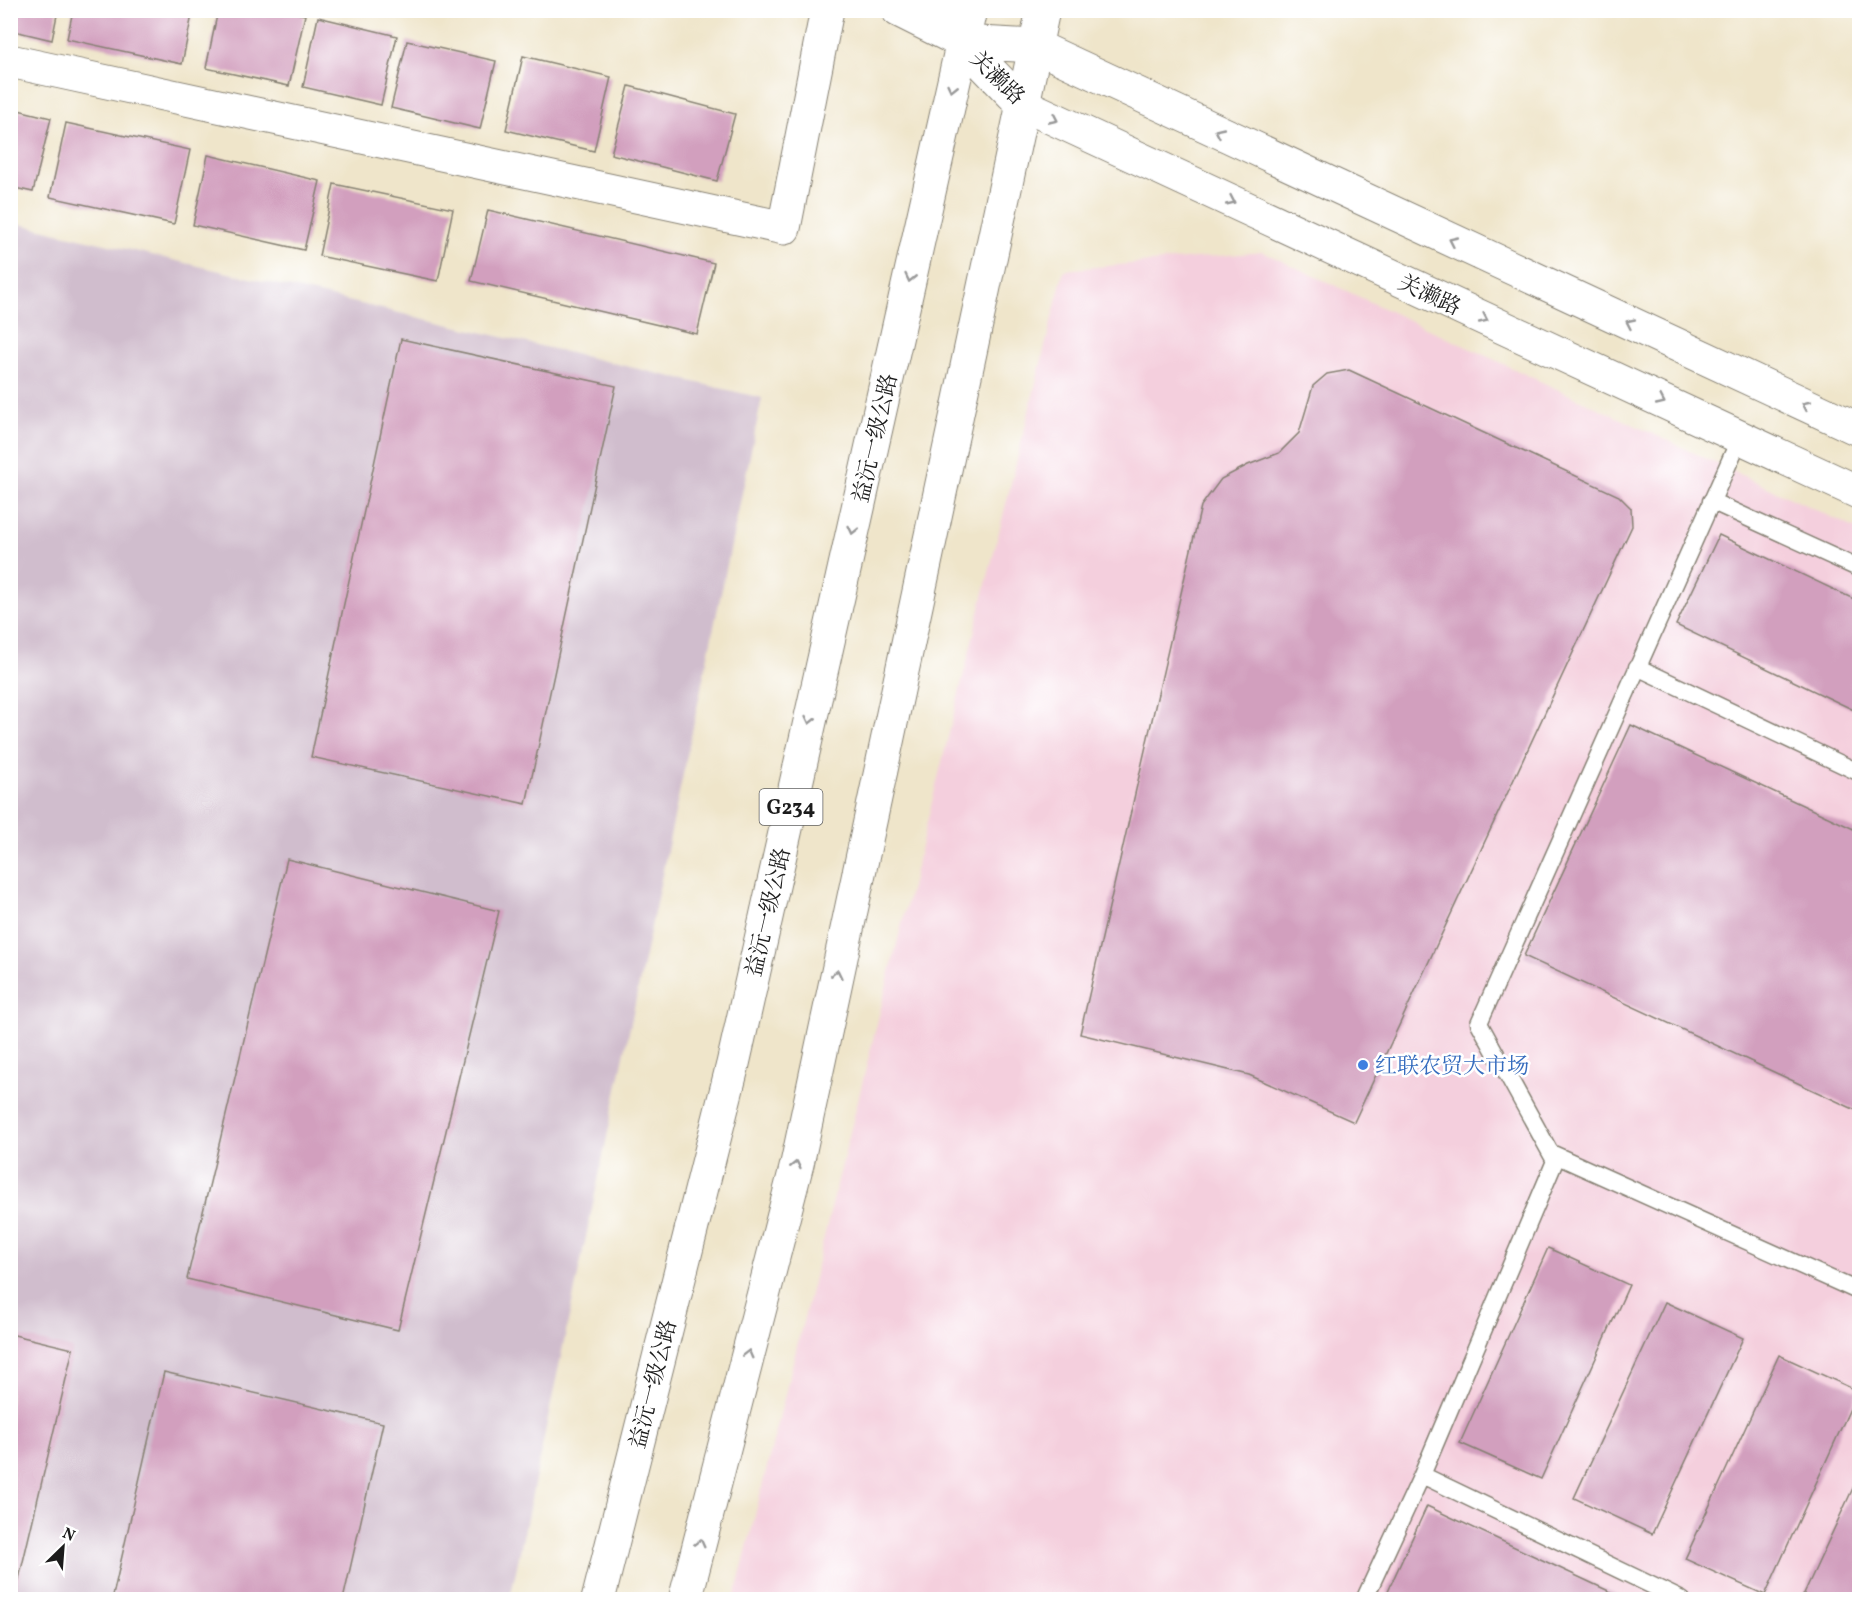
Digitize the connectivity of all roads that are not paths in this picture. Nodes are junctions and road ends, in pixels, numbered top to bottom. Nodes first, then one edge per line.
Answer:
1 (826, 10) edge
2 (898, 10) edge
3 (970, 10) edge
4 (1043, 10) edge
5 (962, 42) junction
6 (1035, 46) junction
7 (10, 61) edge
8 (1022, 104) junction
9 (1860, 430) edge
10 (1740, 438) junction
11 (1860, 494) edge
12 (1712, 501) junction
13 (1860, 569) edge
14 (1637, 668) junction
15 (1860, 773) edge
16 (1551, 1153) junction
17 (1860, 1292) edge
18 (1422, 1475) junction
19 (598, 1599) edge
20 (685, 1599) edge
21 (1364, 1599) edge
22 (1682, 1599) edge

1 - 7 main road
2 - 5 main road
3 - 5 main road, 益沅一级公路 / G234
4 - 6 main road
5 - 6 main road, 关濑路
5 - 8 main road, 关濑路
5 -> 19 main road, 益沅一级公路 / G234
6 - 8 main road
9 -> 6 main road, 关濑路
8 -> 10 main road, 关濑路
20 -> 8 main road
10 - 11 main road, 关濑路
10 - 12 lane
12 - 13 lane
12 - 14 lane
14 - 15 lane
14 - 16 lane
16 - 17 lane
16 - 18 lane
18 - 21 lane
18 - 22 lane

